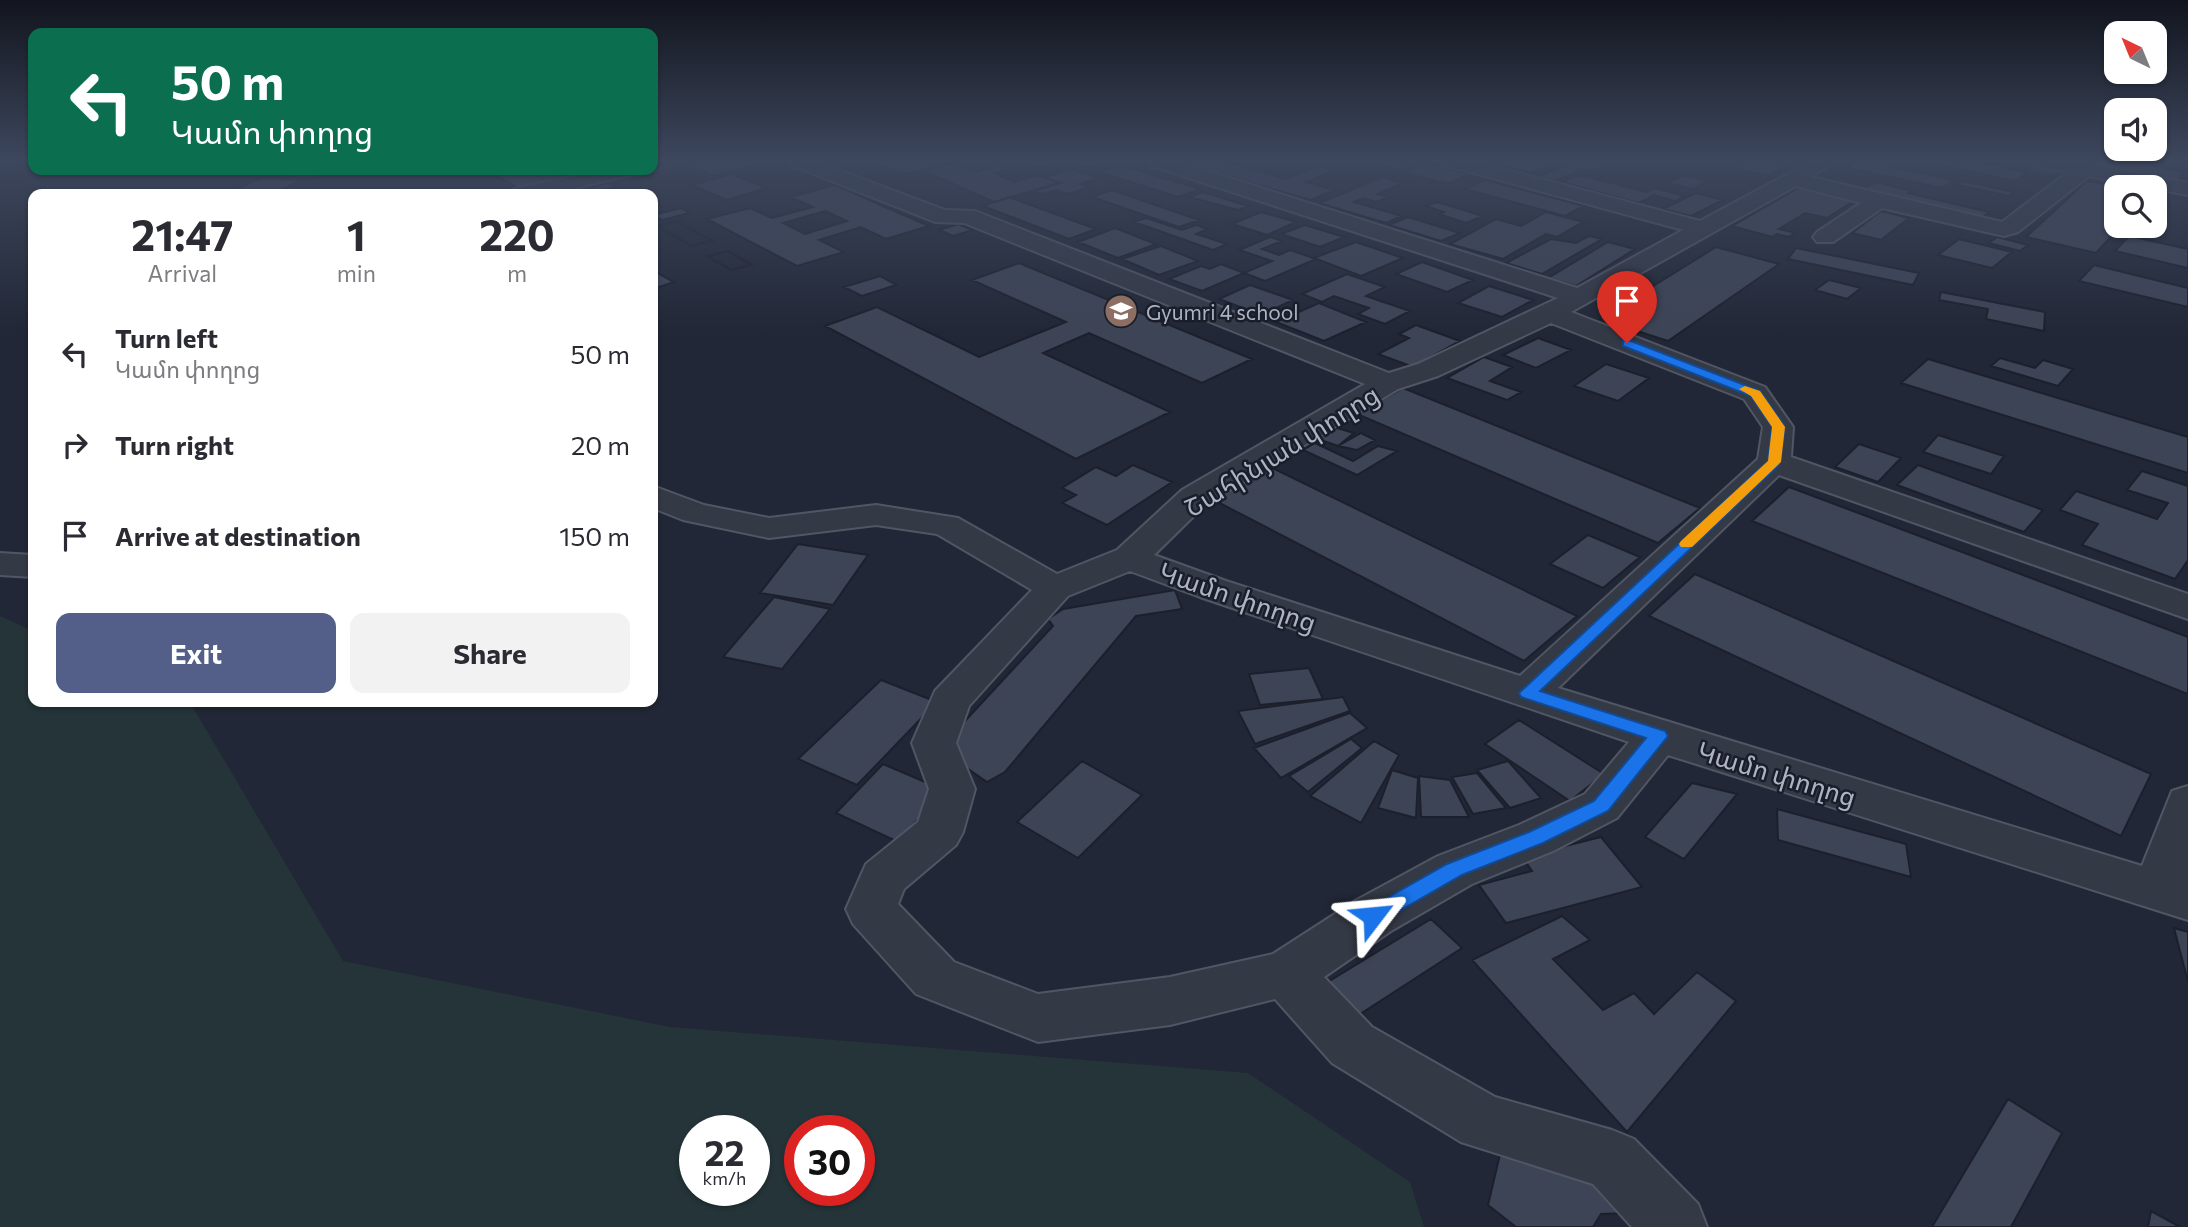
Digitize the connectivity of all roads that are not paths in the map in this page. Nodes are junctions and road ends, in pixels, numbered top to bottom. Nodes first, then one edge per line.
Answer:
1 (973, 218) edge
2 (1319, 218) edge
3 (1665, 218) edge
4 (1719, 218) edge
5 (1853, 218) edge
6 (1956, 218) edge
7 (2021, 218) edge
8 (1701, 228) junction
9 (1825, 237) dead end
10 (1565, 305) junction
11 (1388, 383) junction
12 (1774, 462) junction
13 (658, 498) edge
14 (1130, 558) junction
15 (0, 564) edge
16 (28, 566) edge
17 (1055, 588) junction
18 (2188, 607) edge
19 (1527, 693) junction
20 (1659, 736) junction
21 (2188, 803) edge
22 (2173, 895) edge
23 (1286, 974) junction
24 (1675, 1227) edge

1 - 11 street
2 - 10 street
3 - 8 street
4 - 8 street, Շահինյան փողոց
5 - 9 street
6 - 7 street
8 - 10 street, Շահինյան փողոց
10 - 11 street, Շահինյան փողոց
10 - 12 street
11 - 14 street, Շահինյան փողոց
12 - 18 street
12 - 19 street
13 - 17 street
14 - 17 street, Շահինյան փողոց
14 - 19 street, Կամո փողոց
15 - 16 street
17 - 23 street, Շահինյան փողոց
19 - 20 street, Կամո փողոց
20 - 22 street, Կամո փողոց
20 - 23 street
21 - 22 street
23 - 24 street

